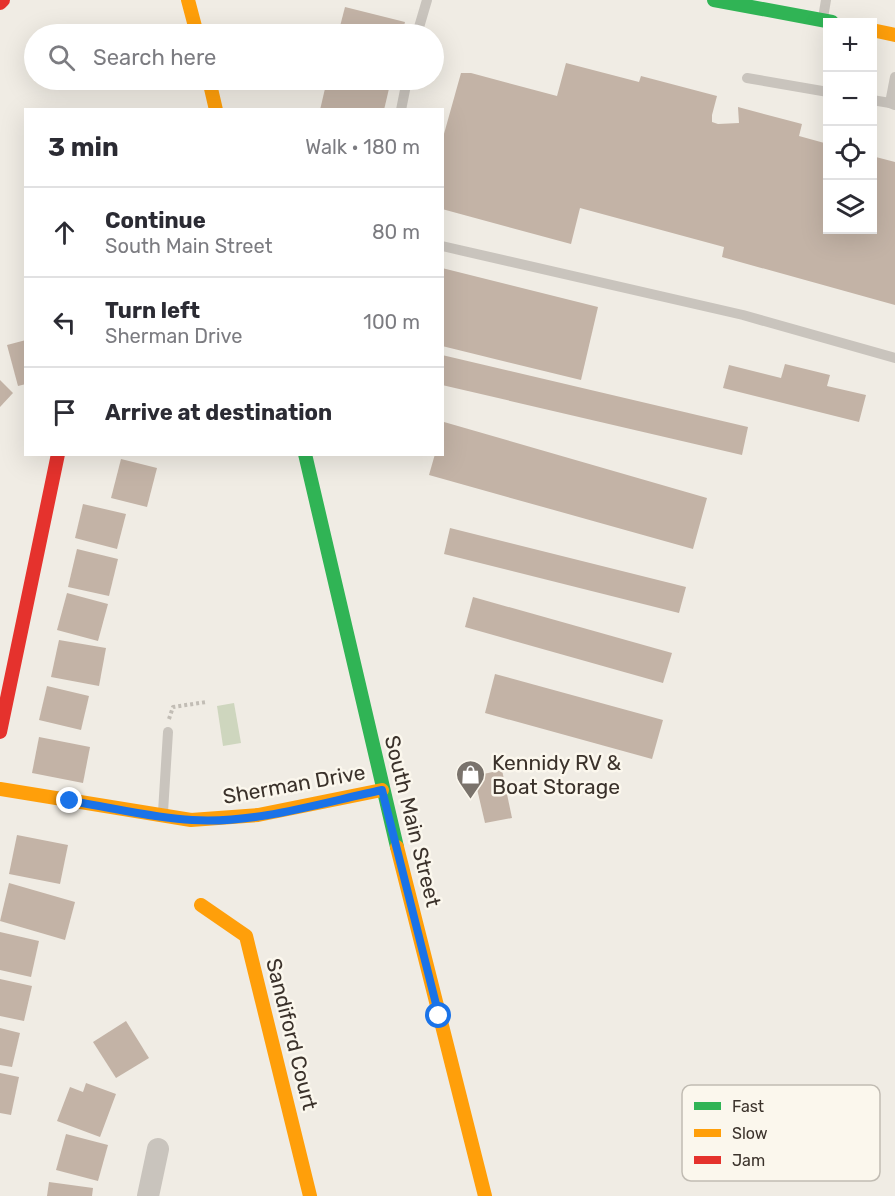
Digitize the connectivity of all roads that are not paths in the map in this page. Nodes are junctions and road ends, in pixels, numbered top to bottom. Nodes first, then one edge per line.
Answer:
1 (188, 0) edge
2 (427, 0) edge
3 (714, 0) edge
4 (826, 0) edge
5 (827, 18) edge
6 (823, 21) edge
7 (194, 24) edge
8 (420, 24) edge
9 (877, 31) edge
10 (895, 35) edge
11 (895, 77) edge
12 (747, 78) dead end
13 (211, 90) edge
14 (405, 90) edge
15 (823, 91) edge
16 (877, 101) edge
17 (892, 104) edge
18 (215, 108) edge
19 (401, 108) edge
20 (444, 246) edge
21 (895, 358) edge
22 (58, 456) edge
23 (306, 456) edge
24 (0, 732) edge
25 (168, 732) road end
26 (0, 789) edge
27 (382, 790) junction
28 (162, 816) junction
29 (201, 905) dead end
30 (158, 1149) dead end
31 (148, 1196) edge
32 (310, 1196) edge
33 (485, 1196) edge

1 - 7 street
2 - 8 lane
3 - 6 street
4 - 5 lane
9 - 10 street
11 - 17 lane
12 - 15 lane
13 - 18 street
14 - 19 lane
16 - 17 lane
20 - 21 lane
22 - 24 street
23 - 27 street, South Main Street
25 - 28 lane
26 - 28 street, Sherman Drive
27 - 28 street, Sherman Drive
27 - 33 street, South Main Street
29 - 32 street, Sandiford Court
30 - 31 street

